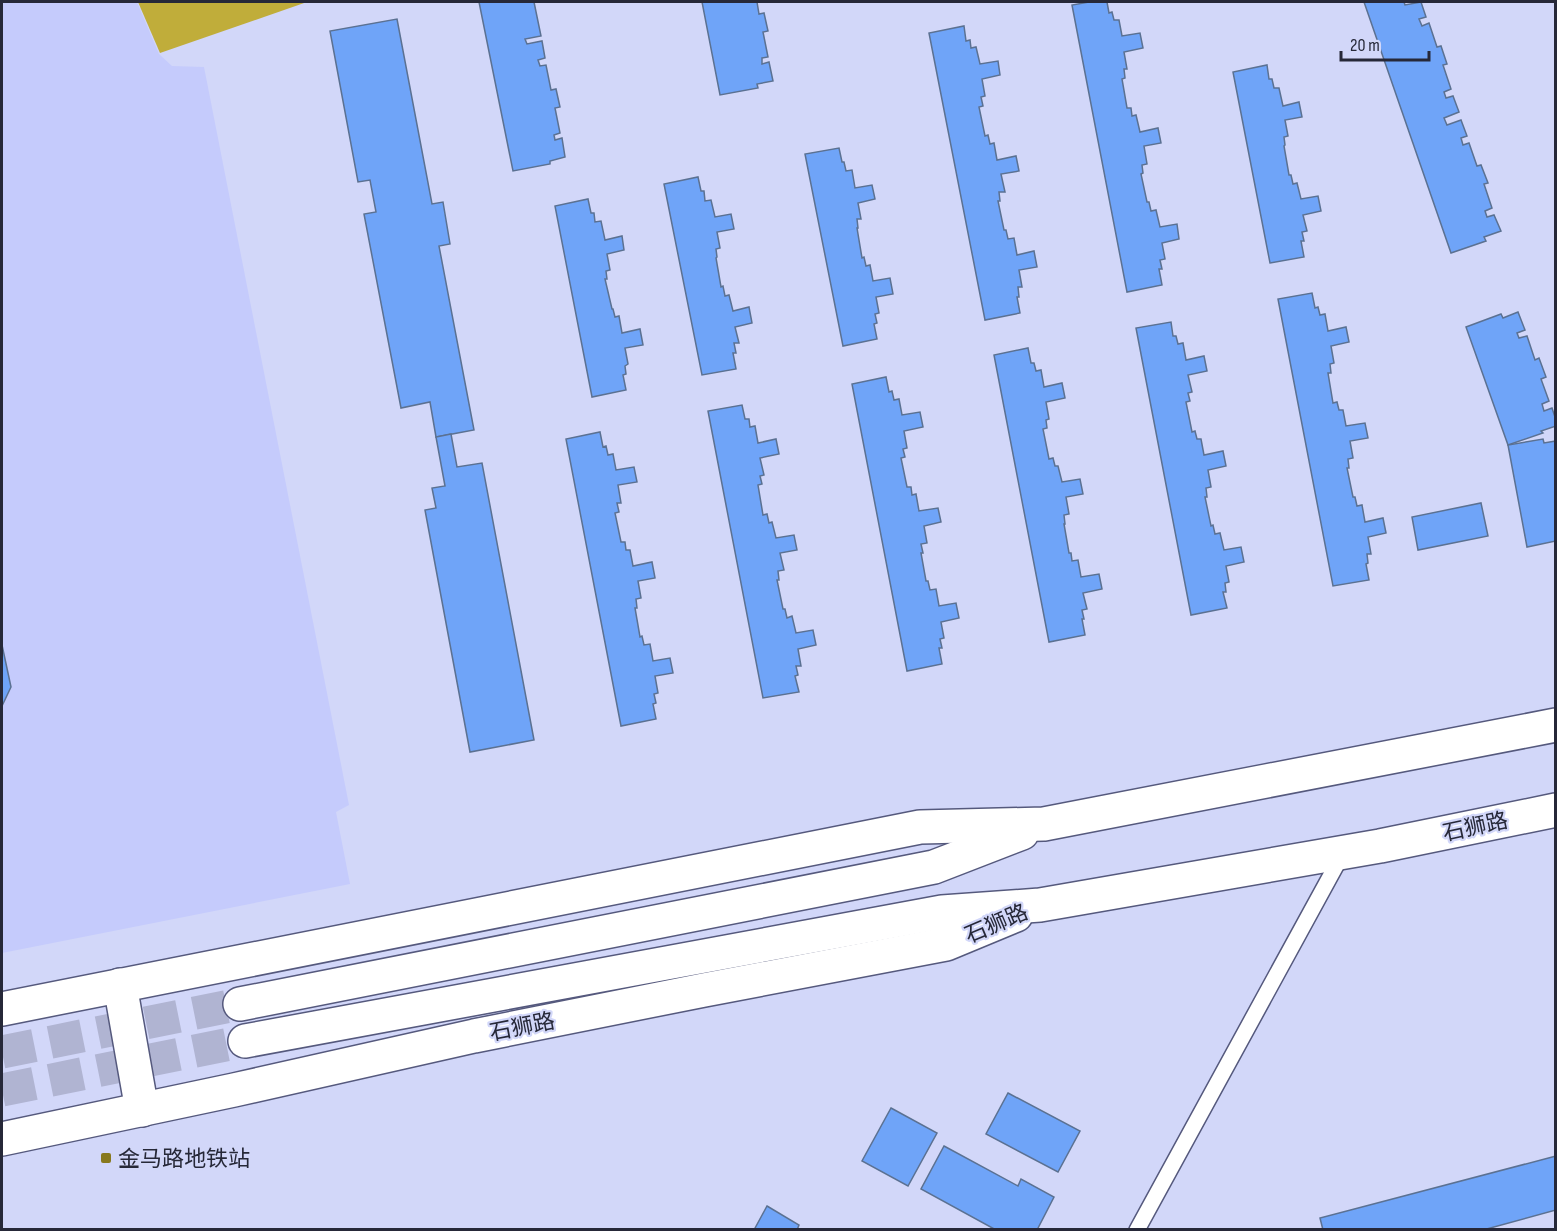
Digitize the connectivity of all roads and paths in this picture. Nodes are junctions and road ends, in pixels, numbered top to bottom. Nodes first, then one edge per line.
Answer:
1 (1556, 725) edge
2 (1556, 810) edge
3 (1044, 825) junction
4 (1343, 852) junction
5 (1040, 905) junction
6 (120, 985) junction
7 (240, 1004) tunnel mouth
8 (2, 1009) edge
9 (245, 1041) tunnel mouth
10 (142, 1110) junction
11 (2, 1140) edge
12 (1137, 1230) edge

1 - 3 main road
2 - 4 main road, 石狮路
3 - 6 main road
3 - 7 main road
4 - 5 main road, 石狮路
4 - 12 lane
5 - 9 main road, 石狮路
5 - 10 main road, 石狮路
6 - 8 main road
6 - 10 main road
10 - 11 main road, 石狮路

